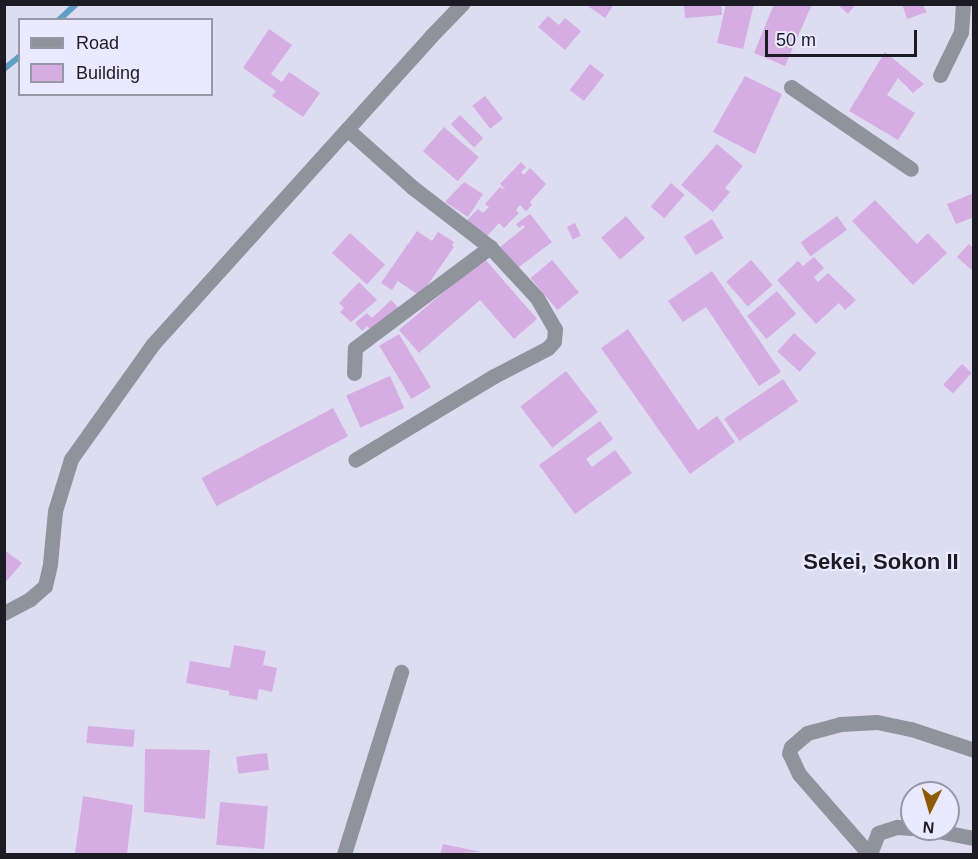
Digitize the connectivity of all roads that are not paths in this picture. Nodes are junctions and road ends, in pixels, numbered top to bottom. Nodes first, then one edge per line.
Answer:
1 (462, 4) edge
2 (963, 4) edge
3 (940, 75) dead end
4 (791, 87) dead end
5 (347, 129) junction
6 (911, 169) dead end
7 (490, 247) junction
8 (354, 373) dead end
9 (355, 460) dead end
10 (4, 613) edge
11 (401, 672) dead end
12 (974, 750) edge
13 (900, 828) edge
14 (344, 855) edge
15 (869, 855) edge

1 - 5 street
2 - 3 street
4 - 6 street
5 - 7 street
5 - 10 street
7 - 8 street
7 - 9 street
11 - 14 street
12 - 15 street
13 - 15 street

